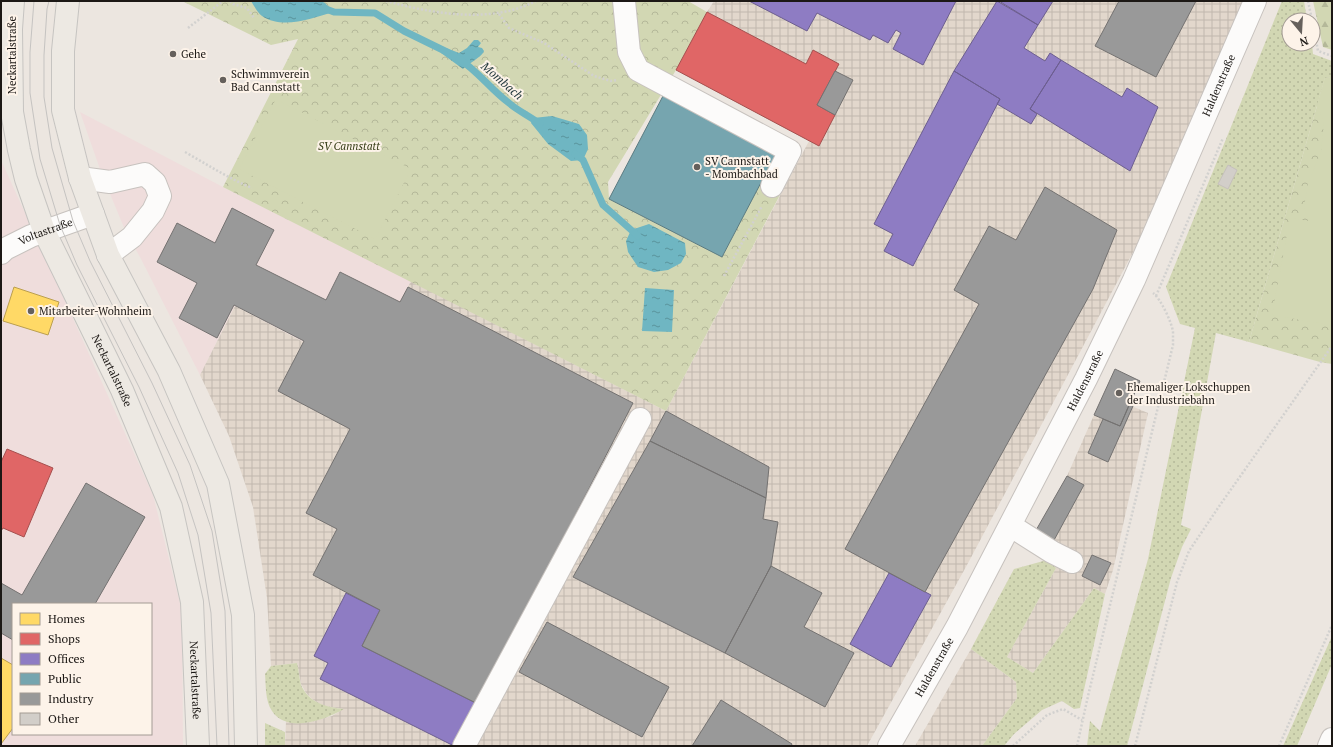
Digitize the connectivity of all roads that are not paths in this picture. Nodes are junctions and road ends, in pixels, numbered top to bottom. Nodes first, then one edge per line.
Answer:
1 (13, 1) edge
2 (68, 1) edge
3 (624, 1) edge
4 (1255, 1) edge
5 (80, 178) junction
6 (772, 186) road end
7 (93, 214) junction
8 (44, 231) junction
9 (1, 253) edge
10 (108, 255) junction
11 (640, 419) dead end
12 (1011, 526) junction
13 (1072, 562) dead end
14 (1332, 739) edge
15 (198, 746) edge
16 (246, 746) edge
17 (464, 746) edge
18 (889, 746) edge
19 (1329, 746) edge

1 - 8 main road, Neckartalstraße
2 - 5 main road
3 - 6 street
4 - 12 street, Haldenstraße
5 - 7 main road
5 - 10 street
7 - 8 street, Voltastraße
7 - 10 main road
8 - 9 street, Voltastraße
8 - 15 main road, Neckartalstraße
10 - 16 main road
11 - 17 street
12 - 13 street
12 - 18 street, Haldenstraße
14 - 19 street

